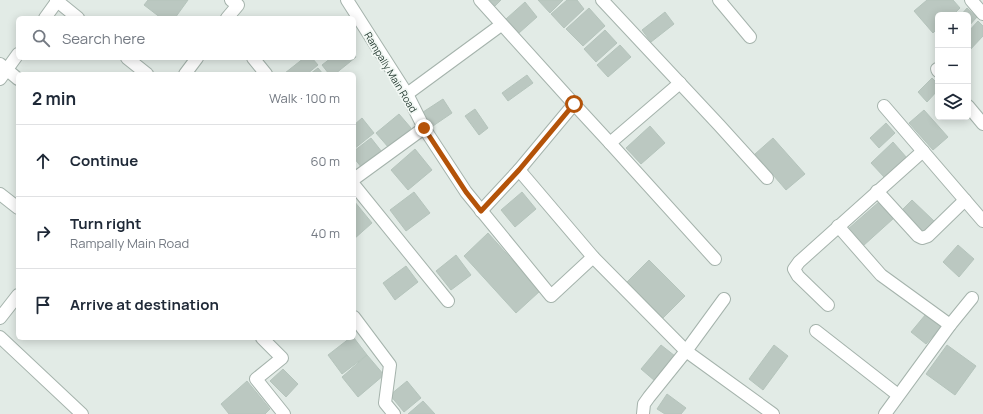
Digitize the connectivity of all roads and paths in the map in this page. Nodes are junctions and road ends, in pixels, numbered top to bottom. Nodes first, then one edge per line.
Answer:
1 (57, 0) edge
2 (347, 0) edge
3 (480, 0) edge
4 (602, 0) edge
5 (719, 0) edge
6 (971, 0) edge
7 (237, 2) edge
8 (983, 14) edge
9 (46, 16) edge
10 (76, 16) edge
11 (228, 16) edge
12 (501, 25) junction
13 (750, 37) dead end
14 (16, 56) edge
15 (130, 60) edge
16 (196, 60) edge
17 (255, 60) edge
18 (2, 71) edge
19 (144, 72) edge
20 (186, 72) edge
21 (264, 72) edge
22 (16, 78) edge
23 (680, 83) junction
24 (407, 94) junction
25 (574, 104) junction
26 (884, 106) dead end
27 (971, 110) edge
28 (983, 124) edge
29 (424, 128) junction
30 (610, 143) junction
31 (923, 151) junction
32 (519, 170) junction
33 (356, 177) edge
34 (767, 178) dead end
35 (356, 187) edge
36 (877, 191) junction
37 (0, 194) edge
38 (966, 200) junction
39 (16, 206) edge
40 (481, 211) junction
41 (982, 217) edge
42 (838, 226) junction
43 (593, 257) junction
44 (715, 259) dead end
45 (16, 298) edge
46 (972, 298) dead end
47 (724, 299) dead end
48 (448, 301) dead end
49 (828, 305) dead end
50 (0, 318) edge
51 (356, 320) edge
52 (950, 325) junction
53 (816, 331) dead end
54 (0, 337) edge
55 (264, 340) edge
56 (686, 351) junction
57 (898, 395) junction
58 (82, 414) edge
59 (284, 414) edge
60 (394, 414) edge
61 (643, 414) edge
62 (773, 414) edge
63 (885, 414) edge

1 - 9 street
1 - 10 street
2 - 24 street, Rampally Main Road
3 - 12 street
4 - 23 street
5 - 13 street
6 - 8 street
7 - 11 street
12 - 24 street
12 - 25 street
14 - 18 street
15 - 19 street
16 - 20 street
17 - 21 street
18 - 22 street
23 - 30 street
23 - 34 street
24 - 29 street, Rampally Main Road
25 - 30 street
25 - 32 street
26 - 31 street
27 - 28 street
29 - 33 street
29 - 40 street, Rampally Main Road
30 - 44 street
31 - 36 street
31 - 38 street
32 - 40 street
32 - 43 street
35 - 48 street
36 - 38 street
36 - 42 street
37 - 39 street
38 - 41 street
40 - 43 street, Rampally Main Road
42 - 49 street
42 - 52 street
43 - 56 street
45 - 50 street
46 - 52 street
47 - 56 street
51 - 60 street
52 - 57 street
53 - 57 street
54 - 58 street
55 - 59 street
56 - 61 street
56 - 62 street
57 - 63 street

